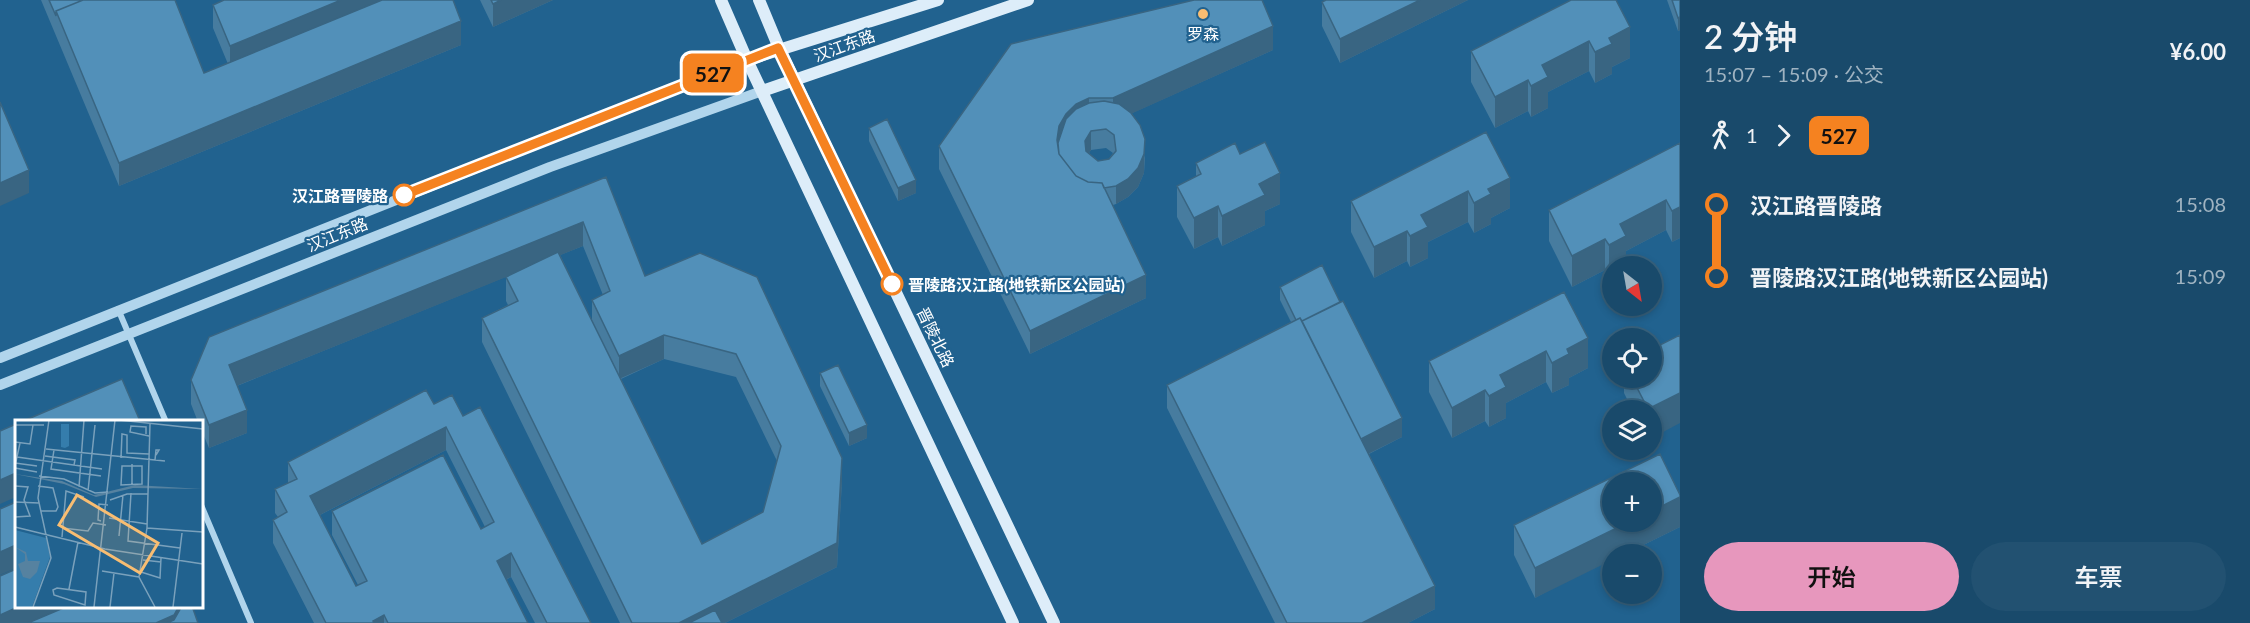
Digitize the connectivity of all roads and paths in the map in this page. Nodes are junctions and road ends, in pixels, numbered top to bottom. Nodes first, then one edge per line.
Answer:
1 (721, 0) edge
2 (759, 0) edge
3 (938, 0) edge
4 (1028, 0) edge
5 (778, 48) junction
6 (747, 60) junction
7 (794, 80) junction
8 (762, 92) junction
9 (118, 309) junction
10 (129, 334) junction
11 (0, 358) edge
12 (0, 385) edge
13 (165, 420) edge
14 (202, 507) edge
15 (251, 623) edge
16 (1014, 623) edge
17 (1054, 623) edge

1 - 6 main road
2 - 5 main road, 晋陵北路
3 - 5 main road, 汉江东路
4 - 7 main road, 汉江东路
5 - 6 main road, 汉江东路
5 - 7 main road, 晋陵北路
6 - 8 main road
6 - 9 street, 汉江东路
7 - 8 main road, 汉江东路
7 - 17 main road, 晋陵北路
8 - 10 street, 汉江东路
8 - 16 main road
9 - 10 street
9 - 11 street, 汉江东路
10 - 12 street, 汉江东路
10 - 13 street
14 - 15 street

